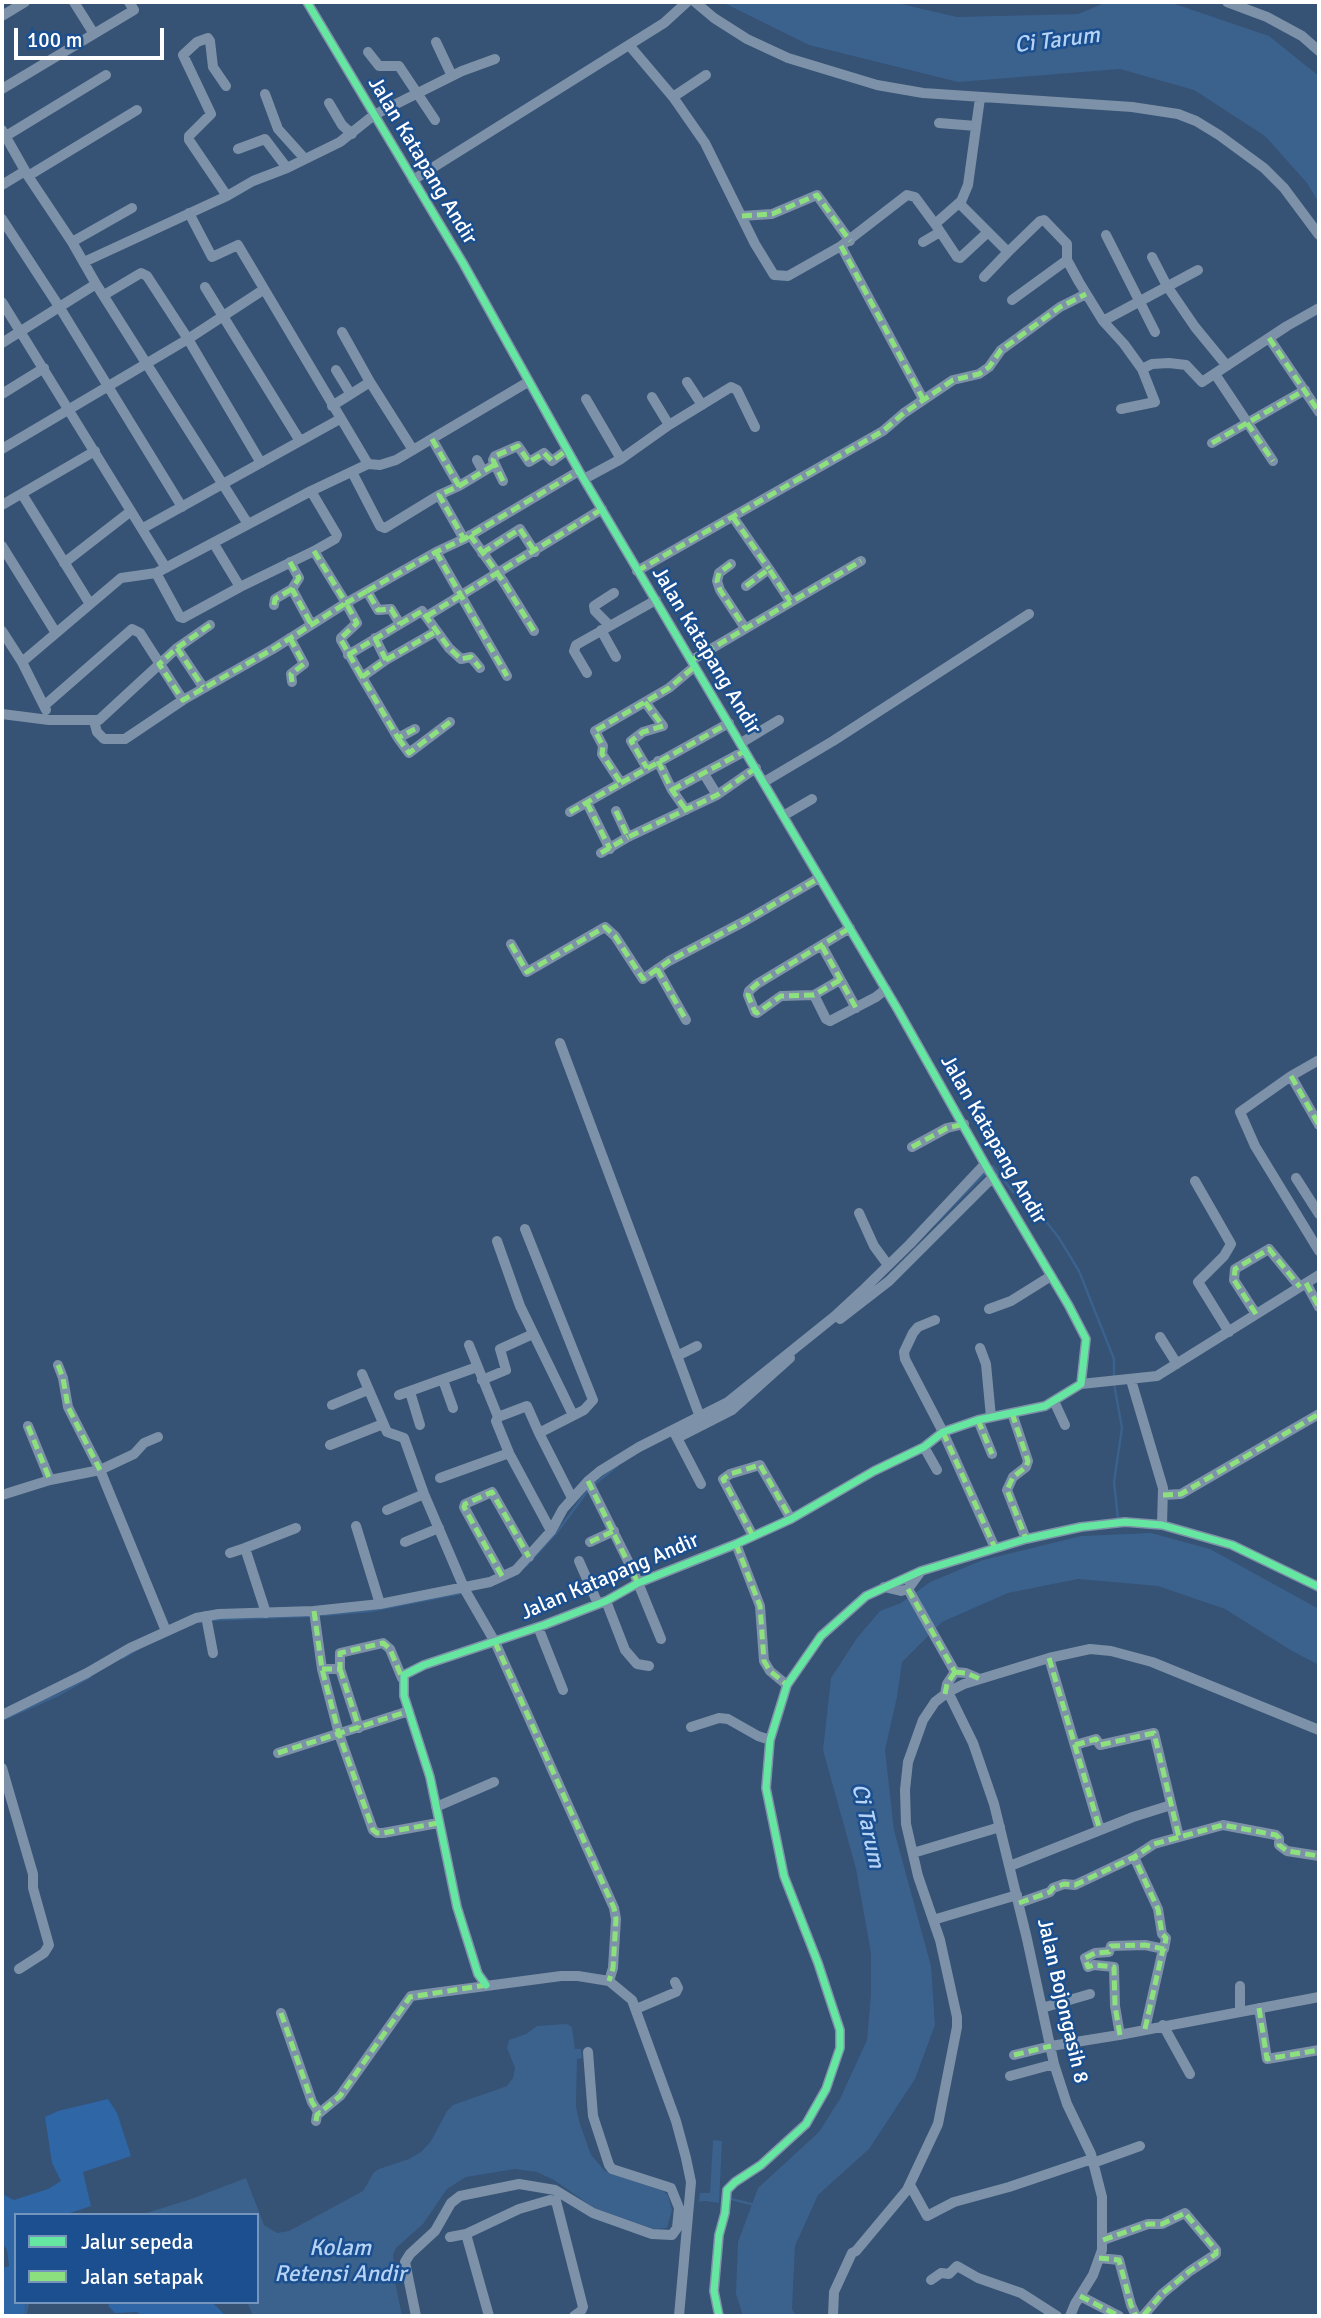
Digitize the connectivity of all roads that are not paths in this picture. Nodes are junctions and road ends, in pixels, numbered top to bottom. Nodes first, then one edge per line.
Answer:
1 (25, 2) edge
2 (74, 2) edge
3 (129, 2) edge
4 (307, 2) edge
5 (687, 2) edge
6 (695, 2) edge
7 (1227, 2) edge
8 (2, 16) edge
9 (94, 34) junction
10 (436, 41) dead end
11 (629, 45) junction
12 (1319, 51) edge
13 (368, 52) dead end
14 (495, 59) dead end
15 (106, 75) dead end
16 (706, 75) dead end
17 (452, 76) junction
18 (226, 86) dead end
19 (2, 89) edge
20 (418, 93) junction
21 (265, 94) dead end
22 (673, 97) junction
23 (980, 98) junction
24 (329, 103) dead end
25 (138, 110) dead end
26 (374, 115) junction
27 (435, 120) dead end
28 (939, 123) dead end
29 (976, 126) junction
30 (4, 133) edge
31 (352, 134) junction
32 (238, 149) dead end
33 (305, 159) junction
34 (287, 168) junction
35 (27, 174) junction
36 (413, 180) junction
37 (2, 185) edge
38 (227, 197) junction
39 (960, 202) junction
40 (132, 208) dead end
41 (188, 213) junction
42 (743, 216) junction
43 (2, 219) edge
44 (937, 228) junction
45 (988, 232) junction
46 (1105, 235) dead end
47 (1319, 235) edge
48 (72, 242) junction
49 (923, 242) dead end
50 (846, 243) junction
51 (1009, 252) junction
52 (1152, 257) dead end
53 (1067, 260) junction
54 (84, 262) junction
55 (1198, 270) dead end
56 (984, 276) dead end
57 (96, 284) junction
58 (1167, 286) junction
59 (205, 287) dead end
60 (263, 290) junction
61 (1086, 294) junction
62 (104, 295) junction
63 (1012, 300) dead end
64 (1138, 301) junction
65 (2, 302) edge
66 (60, 308) junction
67 (1319, 308) edge
68 (224, 316) junction
69 (1103, 321) junction
70 (21, 332) junction
71 (342, 332) dead end
72 (1155, 332) dead end
73 (1269, 338) junction
74 (188, 339) junction
75 (2, 343) edge
76 (147, 362) junction
77 (1227, 366) junction
78 (44, 368) junction
79 (1142, 369) junction
80 (336, 370) dead end
81 (1215, 374) junction
82 (370, 382) junction
83 (528, 382) junction
84 (687, 382) dead end
85 (108, 387) junction
86 (1305, 390) junction
87 (350, 393) junction
88 (2, 394) edge
89 (652, 397) dead end
90 (586, 399) dead end
91 (923, 399) junction
92 (702, 405) junction
93 (332, 406) junction
94 (69, 409) junction
95 (1121, 409) dead end
96 (1319, 412) edge
97 (340, 419) junction
98 (1247, 423) junction
99 (669, 425) junction
100 (755, 427) dead end
101 (432, 439) junction
102 (300, 441) junction
103 (1212, 443) dead end
104 (2, 449) edge
105 (413, 450) junction
106 (567, 450) junction
107 (95, 451) junction
108 (621, 459) junction
109 (477, 460) dead end
110 (1273, 461) dead end
111 (261, 463) junction
112 (368, 464) junction
113 (495, 465) junction
114 (483, 471) junction
115 (352, 472) junction
116 (581, 475) junction
117 (503, 481) dead end
118 (222, 484) junction
119 (458, 486) junction
120 (311, 491) junction
121 (22, 494) junction
122 (439, 495) junction
123 (2, 505) edge
124 (182, 507) junction
125 (602, 509) junction
126 (131, 511) junction
127 (733, 517) junction
128 (248, 524) junction
129 (143, 528) junction
130 (467, 537) junction
131 (214, 544) junction
132 (2, 546) edge
133 (314, 551) junction
134 (436, 552) junction
135 (535, 552) junction
136 (482, 553) junction
137 (861, 561) dead end
138 (290, 562) junction
139 (64, 563) junction
140 (732, 564) dead end
141 (769, 569) junction
142 (637, 570) junction
143 (161, 571) junction
144 (497, 574) junction
145 (746, 586) dead end
146 (240, 587) junction
147 (292, 589) junction
148 (367, 591) junction
149 (614, 593) dead end
150 (460, 596) junction
151 (656, 600) junction
152 (790, 601) junction
153 (346, 603) junction
154 (90, 604) junction
155 (274, 605) dead end
156 (1029, 614) dead end
157 (427, 616) junction
158 (311, 624) junction
159 (400, 624) junction
160 (210, 625) dead end
161 (605, 628) junction
162 (745, 628) junction
163 (2, 631) edge
164 (534, 631) dead end
165 (435, 632) junction
166 (56, 633) junction
167 (290, 638) junction
168 (375, 638) junction
169 (177, 648) junction
170 (348, 655) junction
171 (616, 657) dead end
172 (386, 660) junction
173 (22, 662) junction
174 (693, 663) junction
175 (159, 664) junction
176 (480, 668) dead end
177 (587, 673) dead end
178 (506, 676) dead end
179 (362, 677) junction
180 (292, 682) dead end
181 (203, 687) junction
182 (183, 700) junction
183 (645, 702) junction
184 (45, 705) junction
185 (2, 714) edge
186 (48, 720) junction
187 (779, 720) dead end
188 (94, 721) junction
189 (450, 722) dead end
190 (729, 723) junction
191 (415, 729) dead end
192 (398, 738) junction
193 (743, 747) junction
194 (658, 761) junction
195 (647, 768) junction
196 (756, 768) junction
197 (704, 774) junction
198 (764, 782) junction
199 (621, 783) junction
200 (672, 790) junction
201 (717, 795) junction
202 (812, 799) dead end
203 (587, 803) junction
204 (685, 810) junction
205 (615, 811) dead end
206 (570, 812) dead end
207 (783, 816) junction
208 (628, 837) junction
209 (819, 878) junction
210 (850, 928) junction
211 (511, 944) dead end
212 (822, 946) junction
213 (657, 968) junction
214 (840, 979) junction
215 (886, 989) junction
216 (814, 995) junction
217 (856, 1008) junction
218 (686, 1020) dead end
219 (560, 1043) dead end
220 (1319, 1060) edge
221 (1291, 1076) junction
222 (964, 1124) junction
223 (1319, 1125) edge
224 (912, 1147) dead end
225 (988, 1170) junction
226 (1296, 1178) dead end
227 (1195, 1181) dead end
228 (859, 1213) dead end
229 (1319, 1214) edge
230 (525, 1228) dead end
231 (497, 1241) dead end
232 (1319, 1251) edge
233 (888, 1265) junction
234 (1319, 1275) edge
235 (1051, 1276) junction
236 (1303, 1285) junction
237 (1319, 1307) edge
238 (989, 1309) dead end
239 (1256, 1314) junction
240 (935, 1320) dead end
241 (1229, 1332) junction
242 (533, 1334) junction
243 (1160, 1337) dead end
244 (469, 1345) dead end
245 (697, 1346) dead end
246 (980, 1348) dead end
247 (677, 1356) junction
248 (1177, 1364) junction
249 (58, 1365) dead end
250 (477, 1367) junction
251 (362, 1374) dead end
252 (443, 1380) junction
253 (482, 1380) junction
254 (1131, 1380) junction
255 (1081, 1384) junction
256 (368, 1390) junction
257 (1054, 1401) junction
258 (331, 1405) dead end
259 (453, 1408) dead end
260 (1012, 1413) junction
261 (1319, 1414) edge
262 (573, 1415) junction
263 (498, 1417) junction
264 (700, 1417) junction
265 (990, 1417) junction
266 (978, 1420) junction
267 (383, 1424) junction
268 (1065, 1424) dead end
269 (420, 1425) dead end
270 (28, 1426) dead end
271 (943, 1432) junction
272 (539, 1433) junction
273 (675, 1434) junction
274 (158, 1437) dead end
275 (330, 1445) dead end
276 (924, 1447) junction
277 (509, 1453) junction
278 (992, 1454) dead end
279 (100, 1470) junction
280 (937, 1470) dead end
281 (440, 1478) dead end
282 (50, 1480) junction
283 (590, 1484) junction
284 (701, 1484) dead end
285 (424, 1494) junction
286 (2, 1495) edge
287 (1163, 1495) junction
288 (572, 1498) junction
289 (387, 1510) dead end
290 (791, 1519) junction
291 (1162, 1525) junction
292 (356, 1526) dead end
293 (296, 1528) dead end
294 (439, 1528) junction
295 (551, 1531) junction
296 (614, 1531) junction
297 (752, 1536) junction
298 (1026, 1539) junction
299 (405, 1542) dead end
300 (590, 1542) dead end
301 (736, 1544) junction
302 (245, 1548) junction
303 (995, 1548) junction
304 (230, 1553) dead end
305 (529, 1557) junction
306 (579, 1561) dead end
307 (921, 1571) junction
308 (502, 1576) junction
309 (638, 1584) junction
310 (884, 1587) junction
311 (1319, 1587) edge
312 (908, 1589) junction
313 (466, 1592) junction
314 (602, 1603) junction
315 (380, 1604) junction
316 (266, 1614) junction
317 (314, 1614) junction
318 (207, 1619) junction
319 (538, 1627) junction
320 (166, 1631) junction
321 (661, 1639) dead end
322 (495, 1642) junction
323 (213, 1653) dead end
324 (1049, 1658) junction
325 (649, 1667) dead end
326 (322, 1669) junction
327 (340, 1669) junction
328 (955, 1672) junction
329 (402, 1678) junction
330 (980, 1679) junction
331 (787, 1685) junction
332 (564, 1690) dead end
333 (946, 1693) junction
334 (409, 1712) junction
335 (2, 1715) edge
336 (691, 1727) dead end
337 (359, 1728) junction
338 (1319, 1730) edge
339 (339, 1734) junction
340 (770, 1740) junction
341 (1075, 1745) junction
342 (278, 1753) dead end
343 (2, 1768) edge
344 (494, 1782) dead end
345 (1171, 1805) junction
346 (436, 1807) junction
347 (438, 1823) junction
348 (1000, 1826) junction
349 (1100, 1830) junction
350 (1180, 1837) junction
351 (913, 1853) junction
352 (1319, 1856) edge
353 (1134, 1857) junction
354 (1010, 1866) junction
355 (1018, 1899) junction
356 (933, 1920) junction
357 (1163, 1949) junction
358 (19, 1969) dead end
359 (609, 1981) junction
360 (675, 1982) dead end
361 (486, 1985) junction
362 (1240, 1986) dead end
363 (1090, 1994) dead end
364 (1319, 1997) edge
365 (1042, 2008) junction
366 (1259, 2008) junction
367 (636, 2009) junction
368 (1240, 2012) junction
369 (281, 2013) dead end
370 (1163, 2025) junction
371 (1145, 2029) junction
372 (1119, 2035) junction
373 (1051, 2046) junction
374 (1319, 2050) edge
375 (588, 2052) dead end
376 (1014, 2055) dead end
377 (1054, 2064) junction
378 (1191, 2074) dead end
379 (1010, 2076) dead end
380 (1140, 2146) dead end
381 (1093, 2161) junction
382 (910, 2185) junction
383 (466, 2234) junction
384 (450, 2237) dead end
385 (1103, 2240) junction
386 (1099, 2258) junction
387 (931, 2280) dead end
388 (1080, 2296) junction
389 (416, 2316) edge
390 (489, 2316) edge
391 (574, 2316) edge
392 (679, 2316) edge
393 (719, 2316) edge
394 (833, 2316) edge
395 (1057, 2316) edge
396 (1070, 2316) edge
397 (1119, 2316) edge
398 (1136, 2316) edge
399 (1143, 2316) edge

1 - 8 street
2 - 9 street
3 - 9 street
4 - 26 street, Jalan Katapang Andir
5 - 11 street
6 - 23 street
7 - 12 street
9 - 19 street
10 - 17 street
11 - 22 street
11 - 36 street
13 - 20 street
14 - 17 street
15 - 30 street
16 - 22 street
17 - 20 street
18 - 38 street
20 - 26 street
20 - 27 street
21 - 33 street
22 - 42 street
23 - 29 street
23 - 47 street
24 - 31 street
25 - 35 street
26 - 31 street
26 - 36 street, Jalan Katapang Andir
28 - 29 street
29 - 39 street
30 - 35 street
31 - 33 street
32 - 34 street
33 - 34 street
34 - 38 street
35 - 37 street
35 - 48 street
36 - 83 street, Jalan Katapang Andir
38 - 41 street
39 - 44 street
39 - 45 street
40 - 48 street
41 - 54 street
41 - 60 street
42 - 50 street
42 - 50 street
43 - 66 street
44 - 45 street
44 - 49 street
44 - 50 street
45 - 51 street
46 - 64 street
48 - 54 street
50 - 91 street
51 - 53 street
51 - 56 street
52 - 58 street
53 - 61 street
53 - 63 street
54 - 57 street
55 - 58 street
57 - 62 street
57 - 66 street
58 - 64 street
58 - 77 street
59 - 68 street
60 - 68 street
60 - 93 street
61 - 69 street
61 - 91 street
62 - 74 street
62 - 76 street
64 - 69 street
64 - 72 street
65 - 70 street
66 - 70 street
66 - 85 street
67 - 73 street
68 - 74 street
68 - 102 street
69 - 79 street
70 - 75 street
70 - 78 street
71 - 82 street
73 - 77 street
73 - 86 street
74 - 76 street
74 - 111 street
76 - 85 street
76 - 118 street
77 - 81 street
78 - 88 street
78 - 94 street
79 - 81 street
79 - 95 street
80 - 87 street
81 - 98 street
82 - 87 street
82 - 105 street
83 - 101 street
83 - 106 street, Jalan Katapang Andir
84 - 92 street
85 - 94 street
85 - 124 street
86 - 96 street
86 - 98 street
87 - 93 street
89 - 99 street
90 - 108 street
91 - 127 street
92 - 99 street
92 - 100 street
93 - 97 street
94 - 104 street
94 - 107 street
97 - 102 street
97 - 112 street
98 - 103 street
98 - 110 street
99 - 108 street
101 - 105 street
101 - 119 street
102 - 111 street
105 - 112 street
106 - 113 street
106 - 116 street, Jalan Katapang Andir
107 - 121 street
107 - 126 street
108 - 116 street
109 - 114 street
111 - 118 street
112 - 115 street
113 - 114 street
113 - 117 street
114 - 119 street
115 - 120 street
115 - 122 street
116 - 125 street, Jalan Katapang Andir
116 - 130 street
118 - 124 street
118 - 128 street
119 - 122 street
120 - 128 street
120 - 133 street
121 - 123 street
121 - 139 street
122 - 130 street
124 - 129 street
125 - 135 street
125 - 142 street, Jalan Katapang Andir
126 - 129 street
126 - 139 street
127 - 141 street
127 - 142 street
128 - 131 street
129 - 143 street
130 - 134 street
130 - 136 street
131 - 143 street
131 - 146 street
132 - 166 street
133 - 138 street
133 - 153 street
134 - 148 street
134 - 150 street
135 - 136 street
135 - 144 street
136 - 144 street
137 - 152 street
138 - 146 street
138 - 147 street
139 - 154 street
140 - 162 street
141 - 145 street
141 - 152 street
142 - 151 street, Jalan Katapang Andir
143 - 146 street
143 - 154 street
144 - 150 street
144 - 164 street
147 - 155 street
147 - 158 street
148 - 153 street
148 - 159 street
149 - 161 street
150 - 157 street
150 - 178 street
151 - 161 street
151 - 174 street, Jalan Katapang Andir
152 - 162 street
153 - 158 street
153 - 170 street
154 - 166 street
156 - 198 street
157 - 159 street
157 - 165 street
158 - 167 street
159 - 168 street
160 - 169 street
161 - 171 street
161 - 177 street
162 - 174 street
163 - 173 street
165 - 172 street
165 - 176 street
166 - 173 street
167 - 180 street
167 - 181 street
168 - 170 street
168 - 172 street
169 - 175 street
169 - 181 street
170 - 179 street
172 - 179 street
173 - 184 street
174 - 183 street
174 - 190 street, Jalan Katapang Andir
175 - 182 street
175 - 184 street
175 - 188 street
179 - 192 street
181 - 182 street
182 - 188 street
183 - 195 street
183 - 199 street
184 - 186 street
185 - 186 street
186 - 188 street
187 - 193 street
189 - 192 street
190 - 193 street, Jalan Katapang Andir
190 - 194 street
191 - 192 street
193 - 196 street, Jalan Katapang Andir
193 - 197 street
194 - 195 street
194 - 200 street
195 - 199 street
196 - 198 street, Jalan Katapang Andir
196 - 201 street
197 - 200 street
197 - 201 street
198 - 207 street, Jalan Katapang Andir
199 - 203 street
200 - 204 street
201 - 204 street
202 - 207 street
203 - 206 street
203 - 208 street
204 - 208 street
205 - 208 street
207 - 209 street, Jalan Katapang Andir
209 - 210 street, Jalan Katapang Andir
209 - 213 street
210 - 212 street
210 - 215 street, Jalan Katapang Andir
211 - 213 street
212 - 214 street
212 - 216 street
213 - 218 street
214 - 216 street
214 - 217 street
215 - 217 street
215 - 222 street, Jalan Katapang Andir
216 - 217 street
219 - 247 street
220 - 221 street
221 - 223 street
221 - 232 street
222 - 224 street
222 - 225 street, Jalan Katapang Andir
225 - 233 street
225 - 235 street, Jalan Katapang Andir
225 - 273 street
226 - 229 street
227 - 241 street
228 - 233 street
230 - 262 street
231 - 242 street
233 - 264 street
234 - 236 street
235 - 238 street
235 - 255 street, Jalan Katapang Andir
236 - 237 street
236 - 239 street
236 - 239 street
239 - 241 street
240 - 271 street
241 - 248 street
242 - 253 street
242 - 262 street
243 - 248 street
244 - 250 street
245 - 247 street
246 - 265 street
247 - 264 street
248 - 254 street
249 - 279 street
250 - 252 street
250 - 253 street
251 - 256 street
252 - 259 street
252 - 269 street
253 - 263 street
254 - 255 street
254 - 287 street
255 - 257 street, Jalan Katapang Andir
256 - 258 street
256 - 267 street
257 - 260 street, Jalan Katapang Andir
257 - 268 street
260 - 265 street, Jalan Katapang Andir
260 - 298 street
261 - 287 street
262 - 272 street
263 - 272 street
263 - 277 street
264 - 273 street
265 - 266 street, Jalan Katapang Andir
266 - 271 street, Jalan Katapang Andir
266 - 278 street
267 - 275 street
267 - 285 street
270 - 282 street
271 - 276 street, Jalan Katapang Andir
271 - 303 street
272 - 288 street
273 - 283 street
273 - 284 street
274 - 279 street
276 - 280 street
276 - 290 street, Jalan Katapang Andir
277 - 281 street
277 - 295 street
279 - 282 street
279 - 320 street
282 - 286 street
283 - 288 street
283 - 296 street
285 - 289 street
285 - 294 street
287 - 291 street
288 - 295 street
290 - 297 street, Jalan Katapang Andir
290 - 297 street
291 - 298 street
291 - 311 street
292 - 315 street
293 - 302 street
294 - 299 street
294 - 313 street
295 - 305 street
296 - 300 street
296 - 309 street
297 - 301 street, Jalan Katapang Andir
298 - 303 street
301 - 309 street, Jalan Katapang Andir
301 - 331 street
302 - 304 street
302 - 316 street
303 - 307 street
305 - 308 street
305 - 308 street
306 - 314 street
307 - 310 street
307 - 312 street
308 - 313 street
309 - 314 street, Jalan Katapang Andir
309 - 321 street
310 - 312 street
310 - 331 street
312 - 328 street
313 - 315 street
313 - 322 street
314 - 319 street, Jalan Katapang Andir
314 - 325 street
315 - 317 street
316 - 317 street
316 - 318 street
317 - 326 street
318 - 320 street
318 - 323 street
319 - 322 street, Jalan Katapang Andir
319 - 332 street
320 - 335 street
322 - 329 street, Jalan Katapang Andir
322 - 359 street
324 - 330 street
324 - 338 street
324 - 341 street
326 - 327 street
326 - 339 street
327 - 329 street
327 - 337 street
328 - 330 street
328 - 333 street
329 - 334 street
330 - 333 street
331 - 340 street
333 - 348 street, Jalan Bojongasih 8
333 - 351 street
334 - 337 street
334 - 346 street
336 - 340 street
337 - 339 street
339 - 342 street
339 - 347 street
340 - 393 street
341 - 345 street
341 - 349 street
343 - 358 street
344 - 346 street
345 - 349 street
345 - 350 street
346 - 347 street
347 - 361 street
348 - 351 street
348 - 354 street, Jalan Bojongasih 8
349 - 354 street
350 - 352 street
350 - 353 street
351 - 356 street
353 - 355 street
353 - 357 street
354 - 355 street, Jalan Bojongasih 8
355 - 356 street
355 - 365 street, Jalan Bojongasih 8
356 - 382 street
357 - 371 street
357 - 372 street
359 - 361 street
359 - 367 street
360 - 367 street
361 - 369 street
362 - 368 street
363 - 365 street
364 - 366 street
365 - 373 street, Jalan Bojongasih 8
366 - 368 street
366 - 374 street
367 - 392 street
368 - 370 street
370 - 371 street
370 - 378 street
371 - 372 street
372 - 373 street
373 - 376 street
373 - 377 street, Jalan Bojongasih 8
375 - 389 street
377 - 379 street
377 - 381 street, Jalan Bojongasih 8
380 - 381 street
381 - 382 street
381 - 385 street, Jalan Bojongasih 8
382 - 394 street
383 - 384 street
383 - 390 street
383 - 391 street
385 - 386 street, Jalan Bojongasih 8
385 - 399 street
386 - 388 street, Jalan Bojongasih 8
386 - 398 street
387 - 395 street
388 - 396 street, Jalan Bojongasih 8
388 - 397 street

